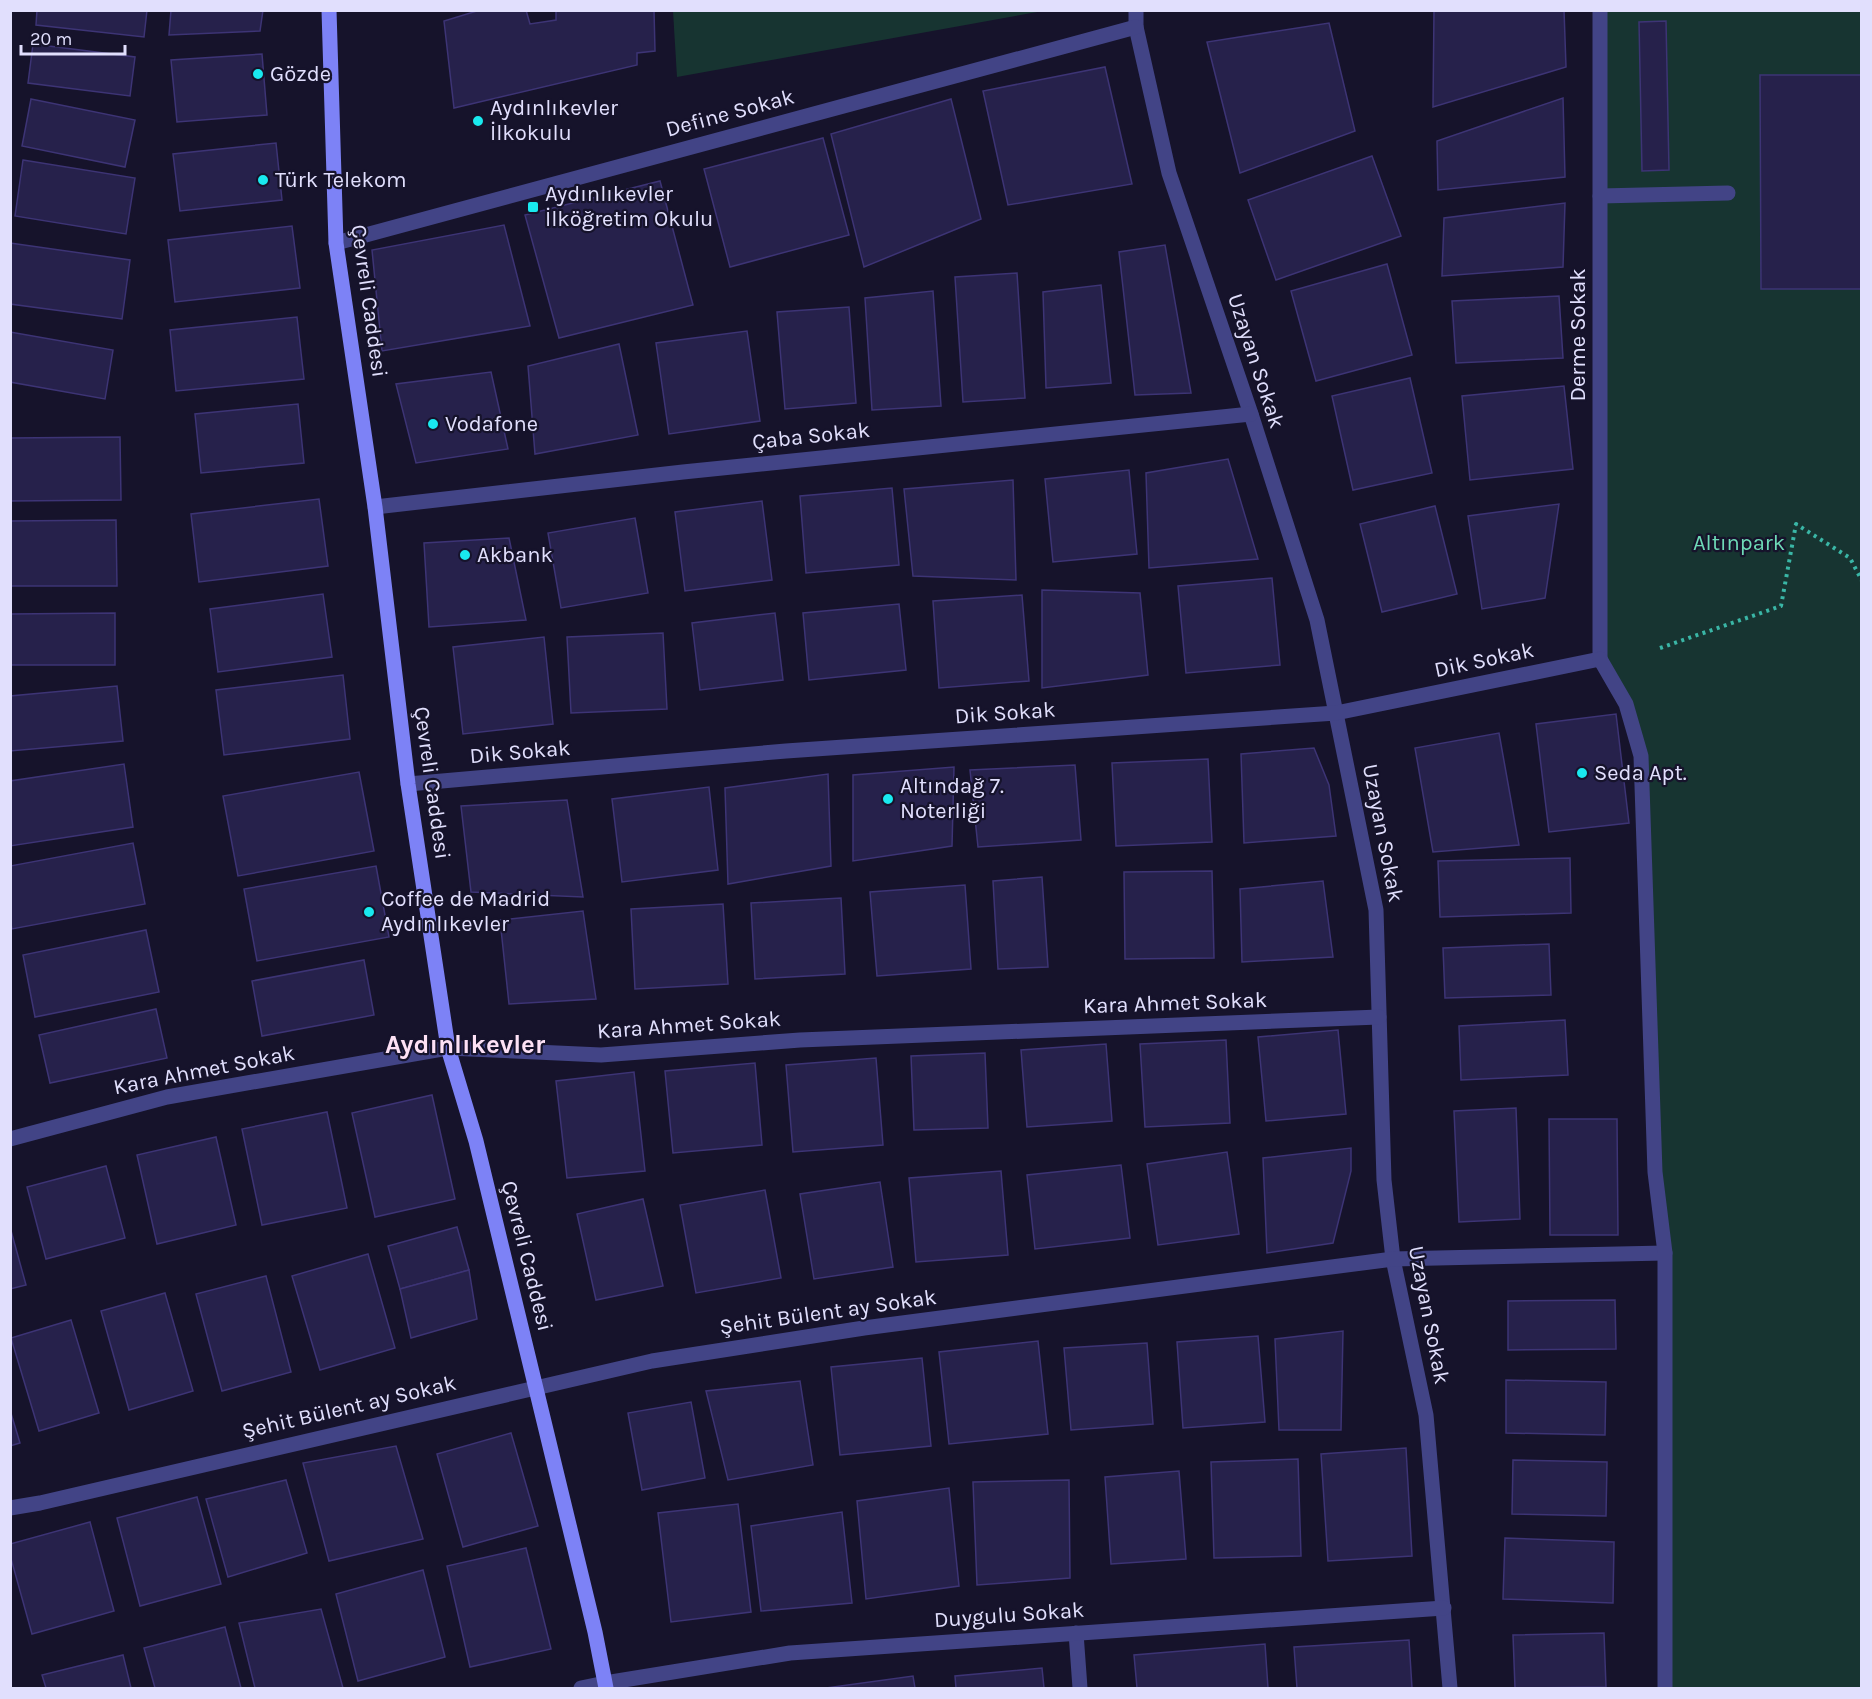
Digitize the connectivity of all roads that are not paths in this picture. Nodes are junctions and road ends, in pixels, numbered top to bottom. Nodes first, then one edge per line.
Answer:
1 (329, 10) edge
2 (1136, 10) edge
3 (1600, 10) edge
4 (1136, 27) junction
5 (1728, 193) dead end
6 (1600, 196) junction
7 (336, 243) junction
8 (1251, 414) junction
9 (375, 507) junction
10 (1600, 659) junction
11 (1336, 713) junction
12 (408, 784) junction
13 (1379, 1017) junction
14 (448, 1048) junction
15 (11, 1136) edge
16 (1665, 1253) junction
17 (1394, 1259) junction
18 (536, 1387) junction
19 (10, 1508) edge
20 (1444, 1608) junction
21 (1076, 1633) junction
22 (605, 1686) edge
23 (581, 1689) edge
24 (1080, 1689) edge
25 (1450, 1689) edge
26 (1665, 1689) edge

1 - 7 main road, Çevreli Caddesi
2 - 4 street, Uzayan Sokak
3 - 6 street, Derme Sokak
4 - 7 street, Define Sokak
4 - 8 street, Uzayan Sokak
5 - 6 street
6 - 10 street, Derme Sokak
7 - 9 main road, Çevreli Caddesi
8 - 9 street, Çaba Sokak
8 - 11 street, Uzayan Sokak
9 - 12 main road, Çevreli Caddesi
10 - 11 street, Dik Sokak
10 - 16 street
11 - 12 street, Dik Sokak
11 - 13 street, Uzayan Sokak
12 - 14 main road, Çevreli Caddesi
13 - 14 street, Kara Ahmet Sokak
13 - 17 street, Uzayan Sokak
14 - 15 street, Kara Ahmet Sokak
14 - 18 main road, Çevreli Caddesi
16 - 17 street, Şehit Bülent ay Sokak
16 - 26 street
17 - 18 street, Şehit Bülent ay Sokak
17 - 20 street, Uzayan Sokak
18 - 19 street, Şehit Bülent ay Sokak
18 - 22 main road, Çevreli Caddesi
20 - 21 street, Duygulu Sokak
20 - 25 street, Uzayan Sokak
21 - 22 street, Duygulu Sokak
21 - 24 street
22 - 23 street, Duygulu Sokak

